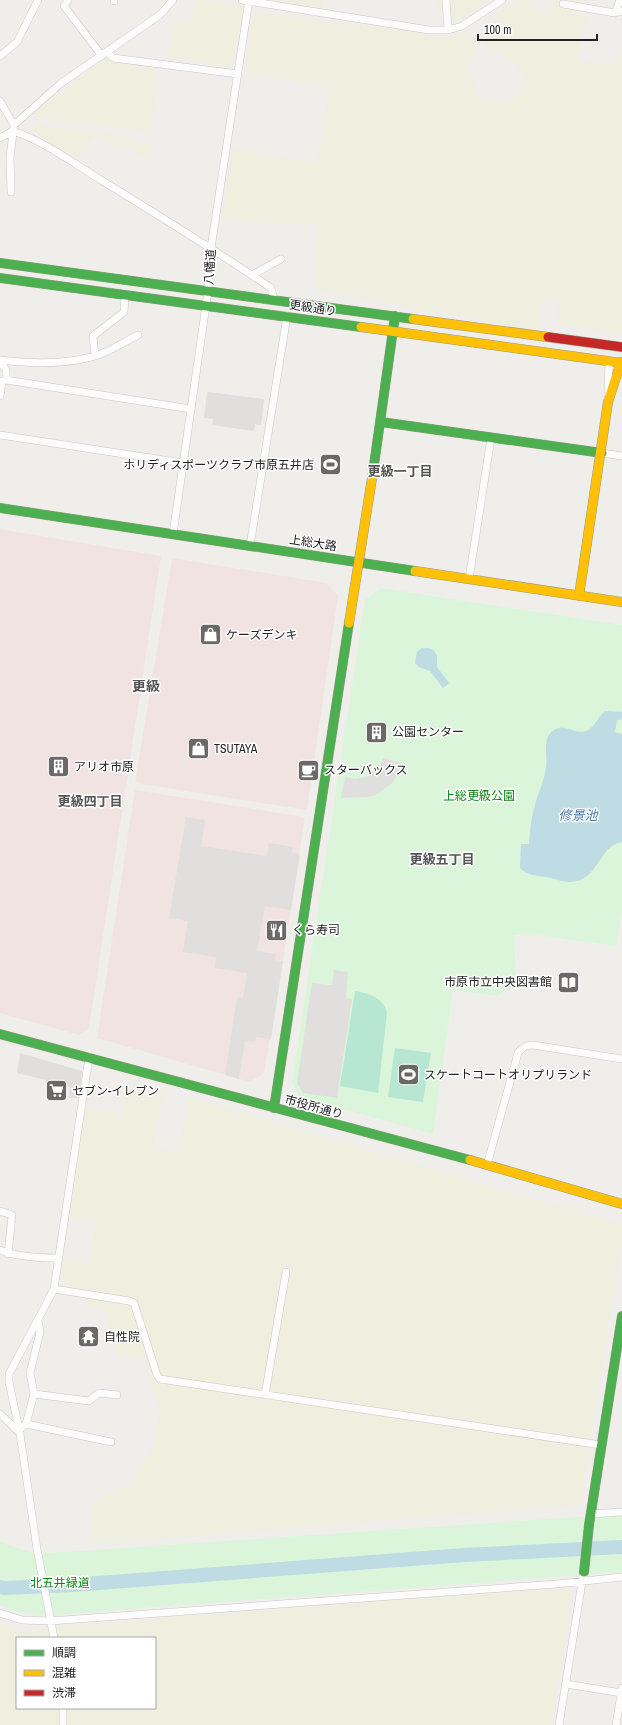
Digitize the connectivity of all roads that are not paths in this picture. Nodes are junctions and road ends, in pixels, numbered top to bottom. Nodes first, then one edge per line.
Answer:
1 (38, 0) edge
2 (68, 0) edge
3 (173, 0) edge
4 (246, 0) edge
5 (446, 0) edge
6 (502, 0) edge
7 (620, 0) edge
8 (563, 4) dead end
9 (618, 12) edge
10 (448, 30) junction
11 (104, 54) junction
12 (0, 56) edge
13 (238, 74) junction
14 (0, 101) edge
15 (14, 128) junction
16 (0, 138) edge
17 (11, 192) dead end
18 (211, 248) junction
19 (282, 259) dead end
20 (0, 263) edge
21 (252, 275) junction
22 (1, 280) edge
23 (208, 291) junction
24 (125, 295) junction
25 (274, 300) junction
26 (206, 306) junction
27 (287, 316) junction
28 (395, 316) junction
29 (393, 331) junction
30 (138, 335) dead end
31 (622, 347) edge
32 (95, 355) junction
33 (0, 360) edge
34 (609, 360) junction
35 (622, 362) edge
36 (6, 380) junction
37 (0, 396) edge
38 (608, 402) junction
39 (191, 409) junction
40 (381, 422) junction
41 (0, 435) edge
42 (491, 438) junction
43 (602, 454) junction
44 (622, 456) edge
45 (183, 463) junction
46 (0, 508) edge
47 (173, 534) junction
48 (250, 546) junction
49 (358, 562) junction
50 (469, 579) junction
51 (580, 596) junction
52 (622, 602) edge
53 (0, 1034) edge
54 (89, 1057) junction
55 (622, 1059) edge
56 (274, 1108) junction
57 (487, 1165) junction
58 (622, 1204) edge
59 (0, 1211) edge
60 (0, 1250) edge
61 (8, 1254) junction
62 (58, 1258) junction
63 (286, 1272) dead end
64 (54, 1289) junction
65 (622, 1316) edge
66 (38, 1320) junction
67 (34, 1394) junction
68 (117, 1395) dead end
69 (266, 1395) junction
70 (0, 1414) edge
71 (26, 1424) junction
72 (20, 1432) junction
73 (111, 1442) dead end
74 (602, 1445) junction
75 (622, 1512) edge
76 (592, 1514) junction
77 (583, 1576) junction
78 (622, 1577) edge
79 (0, 1613) edge
80 (50, 1621) junction
81 (54, 1637) edge
82 (566, 1684) junction
83 (622, 1691) edge
84 (63, 1709) edge
85 (63, 1725) edge
86 (559, 1725) edge
87 (616, 1725) edge

1 - 12 street
2 - 11 street
3 - 11 street
4 - 10 street
4 - 13 street, 八幡道
5 - 10 street
6 - 10 street
7 - 9 street
8 - 9 street
11 - 13 street
11 - 15 street
13 - 18 street, 八幡道
14 - 15 street
15 - 16 street
15 - 17 street
15 - 18 street
18 - 21 street
18 - 23 street, 八幡道
19 - 21 street
20 - 23 street, 更級通り
21 - 25 street
22 - 24 street, 更級通り
23 - 25 street, 更級通り
23 - 26 street, 八幡道
24 - 26 street, 更級通り
24 - 32 street
25 - 28 street, 更級通り
26 - 27 street, 更級通り
26 - 39 street, 八幡道
27 - 29 street, 更級通り
27 - 48 street
28 - 29 street
28 - 31 street, 更級通り
29 - 34 street, 更級通り
29 - 40 street
30 - 32 street
32 - 33 street
33 - 36 street
34 - 35 street, 更級通り
34 - 38 street
35 - 38 street
36 - 37 street
36 - 39 street
38 - 43 street
39 - 45 street, 八幡道
40 - 42 street
40 - 49 street
41 - 45 street
42 - 43 street
42 - 50 street
43 - 44 street
43 - 51 street
45 - 47 street, 八幡道
46 - 47 street, 上総大路
47 - 48 street, 上総大路
48 - 49 street, 上総大路
49 - 50 street, 上総大路
49 - 56 street
50 - 51 street, 上総大路
51 - 52 street, 上総大路
53 - 54 street, 市役所通り
54 - 56 street, 市役所通り
54 - 62 street
55 - 57 street
56 - 57 street, 市役所通り
57 - 58 street, 市役所通り
59 - 61 street
60 - 61 street
61 - 62 street
62 - 64 street
63 - 69 street
64 - 66 street
64 - 69 street
65 - 74 street
66 - 67 street
66 - 72 street
67 - 68 street
67 - 71 street
69 - 74 street
70 - 72 street
71 - 72 street
71 - 73 street
72 - 80 street
74 - 76 street
75 - 76 street
76 - 77 street
77 - 78 street
77 - 80 street
77 - 82 street
79 - 80 street
80 - 81 street
82 - 83 street
82 - 86 street
83 - 87 street
84 - 85 street

